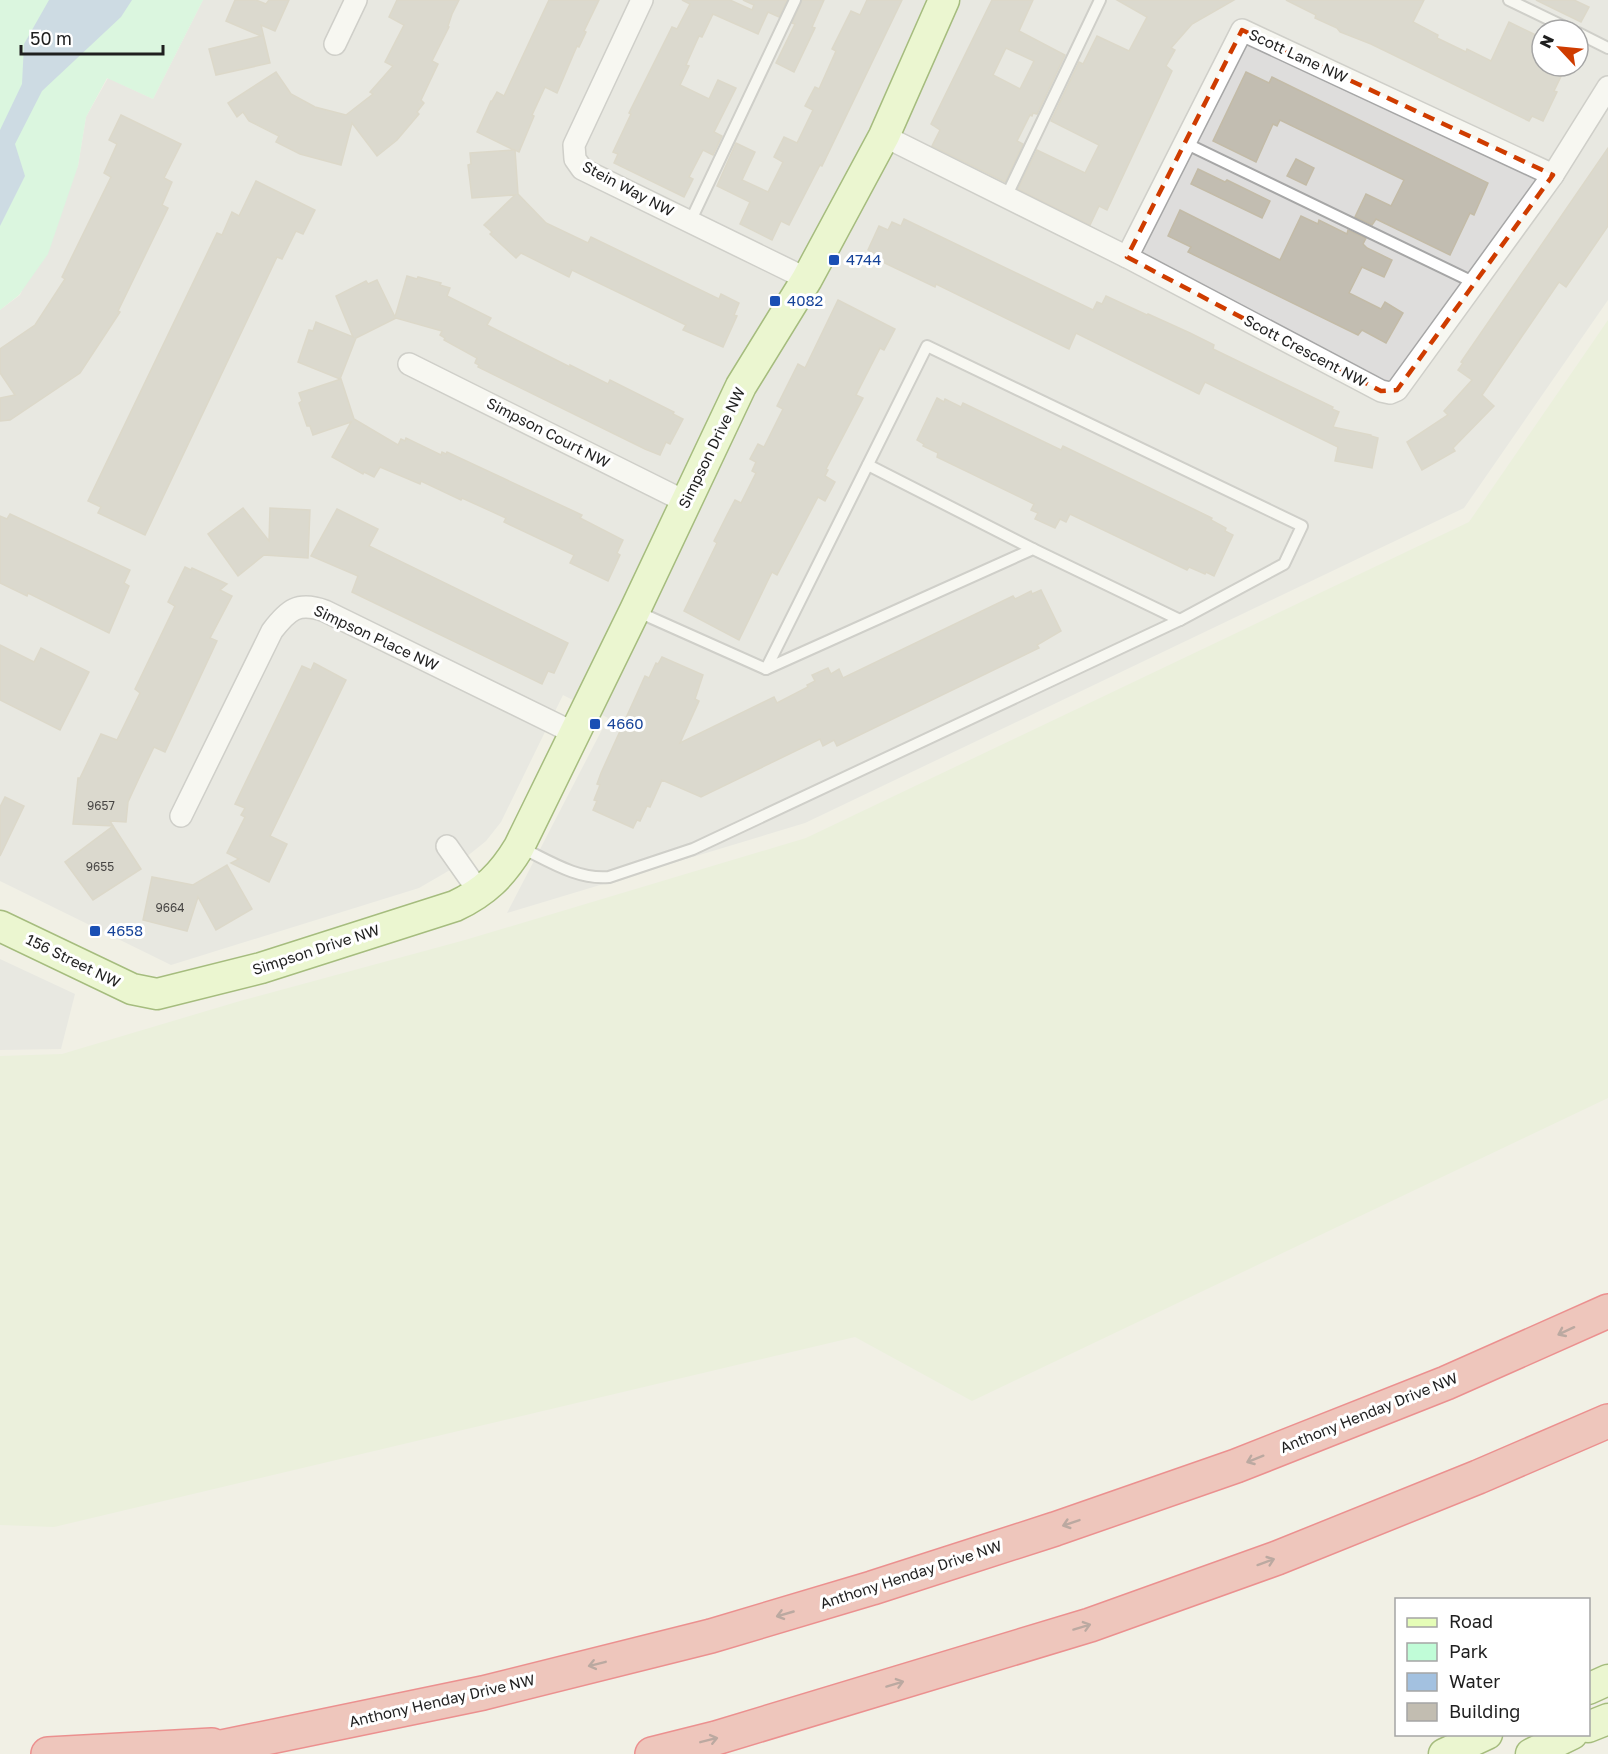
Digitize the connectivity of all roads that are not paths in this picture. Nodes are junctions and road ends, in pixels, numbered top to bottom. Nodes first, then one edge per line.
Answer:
1 (356, 0) edge
2 (642, 0) edge
3 (795, 0) edge
4 (944, 0) edge
5 (1100, 0) edge
6 (1509, 0) edge
7 (1546, 18) edge
8 (1590, 39) edge
9 (335, 44) dead end
10 (1608, 48) edge
11 (1608, 87) edge
12 (884, 136) junction
13 (1185, 143) junction
14 (1552, 175) junction
15 (1006, 197) junction
16 (690, 222) junction
17 (1127, 257) junction
18 (807, 279) junction
19 (1475, 283) junction
20 (409, 363) dead end
21 (868, 465) junction
22 (686, 502) junction
23 (1033, 549) junction
24 (635, 610) junction
25 (1180, 620) junction
26 (766, 669) junction
27 (574, 733) junction
28 (181, 816) dead end
29 (447, 846) dead end
30 (519, 847) junction
31 (480, 893) junction
32 (0, 926) edge
33 (148, 993) joint
34 (1608, 1311) edge
35 (1608, 1420) edge
36 (1608, 1680) edge
37 (1590, 1688) edge
38 (1608, 1719) edge
39 (1590, 1726) edge
40 (1483, 1736) edge
41 (1568, 1736) edge
42 (246, 1743) junction
43 (48, 1754) edge
44 (188, 1754) edge
45 (652, 1754) edge
46 (1444, 1754) edge
47 (1531, 1754) edge

1 - 9 street
2 - 16 street, Stein Way NW
3 - 16 lane
4 - 12 street, Simpson Drive NW
5 - 15 lane
6 - 7 lane
8 - 10 lane
11 - 14 street, Scott Crescent NW
12 - 15 street, Scott Crescent NW
12 - 18 street, Simpson Drive NW
13 - 14 street, Scott Lane NW
13 - 17 street, Scott Lane NW
13 - 19 lane
14 - 19 street, Scott Crescent NW
15 - 17 street, Scott Crescent NW
16 - 18 street, Stein Way NW
17 - 19 street, Scott Crescent NW
18 - 22 street, Simpson Drive NW
20 - 22 street, Simpson Court NW
21 - 23 lane
21 - 25 lane
21 - 26 lane
22 - 24 street, Simpson Drive NW
23 - 25 lane
23 - 26 lane
24 - 26 lane
24 - 27 street, Simpson Drive NW
25 - 30 lane
27 - 28 street, Simpson Place NW
27 - 30 street, Simpson Drive NW
29 - 31 street
30 - 31 street, Simpson Drive NW
31 - 33 street, Simpson Drive NW
32 - 33 street, 156 Street NW
34 -> 42 highway, Anthony Henday Drive NW
45 -> 35 highway
36 - 37 street
38 - 39 street
40 - 46 street
41 - 47 street
42 - 43 highway
42 - 44 highway, Anthony Henday Drive NW

